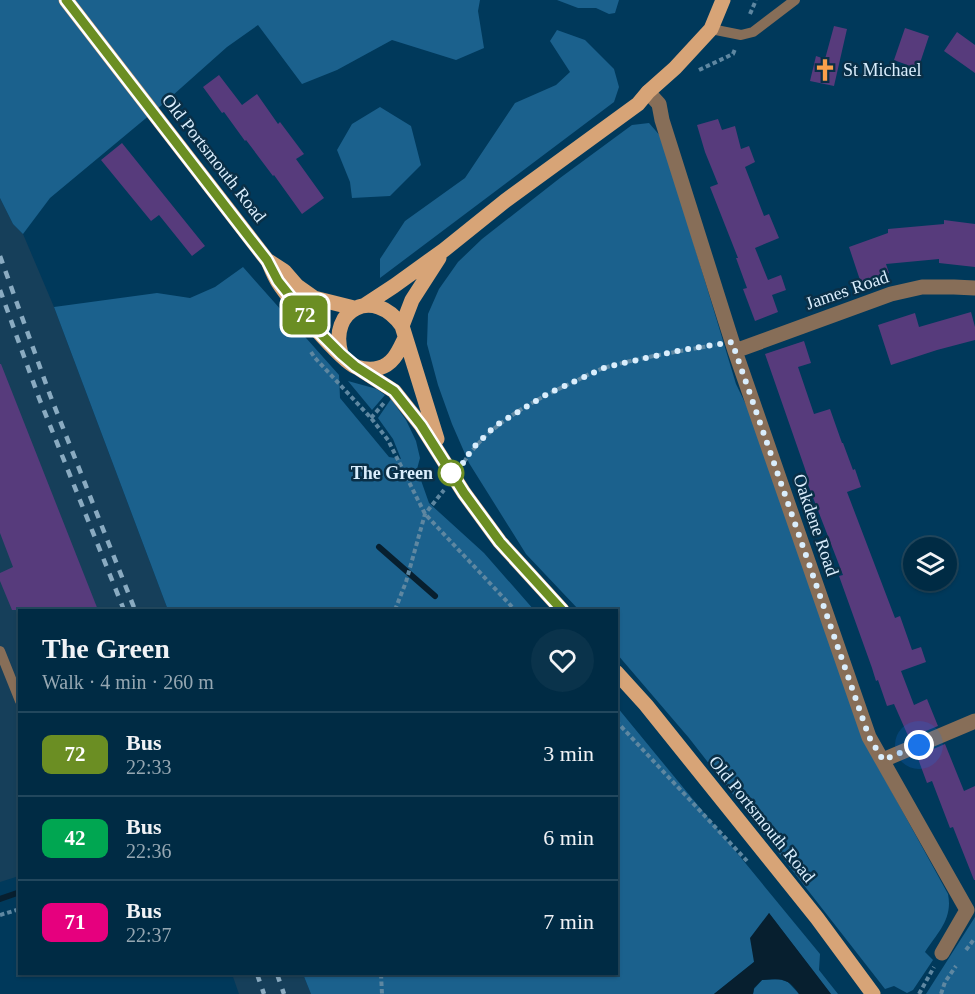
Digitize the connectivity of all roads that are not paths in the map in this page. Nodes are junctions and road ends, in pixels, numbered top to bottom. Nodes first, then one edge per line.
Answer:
1 (66, 0) edge
2 (723, 0) edge
3 (795, 0) edge
4 (711, 29) junction
5 (648, 92) junction
6 (444, 250) junction
7 (267, 260) junction
8 (975, 288) edge
9 (360, 306) junction
10 (404, 332) junction
11 (734, 347) junction
12 (341, 354) junction
13 (355, 366) junction
14 (443, 459) junction
15 (561, 609) edge
16 (0, 651) edge
17 (618, 674) edge
18 (15, 678) edge
19 (975, 721) edge
20 (883, 760) junction
21 (971, 907) edge
22 (942, 954) road end
23 (873, 994) edge

1 - 7 main road, Old Portsmouth Road
2 - 4 main road
3 - 4 lane
4 - 5 main road
5 - 6 main road
5 - 11 street, Oakdene Road
6 - 9 main road
6 - 10 main road
7 - 9 main road, Old Portsmouth Road
7 - 12 main road
8 - 11 street, James Road
9 - 10 main road
9 - 12 main road
10 - 13 main road
10 - 14 main road
11 - 20 street, Oakdene Road
12 - 13 main road
13 - 14 main road
14 - 15 main road
16 - 18 lane
17 - 23 main road, Old Portsmouth Road
19 - 20 street
20 - 21 street, Oakdene Road
21 - 22 street, Oakdene Road

